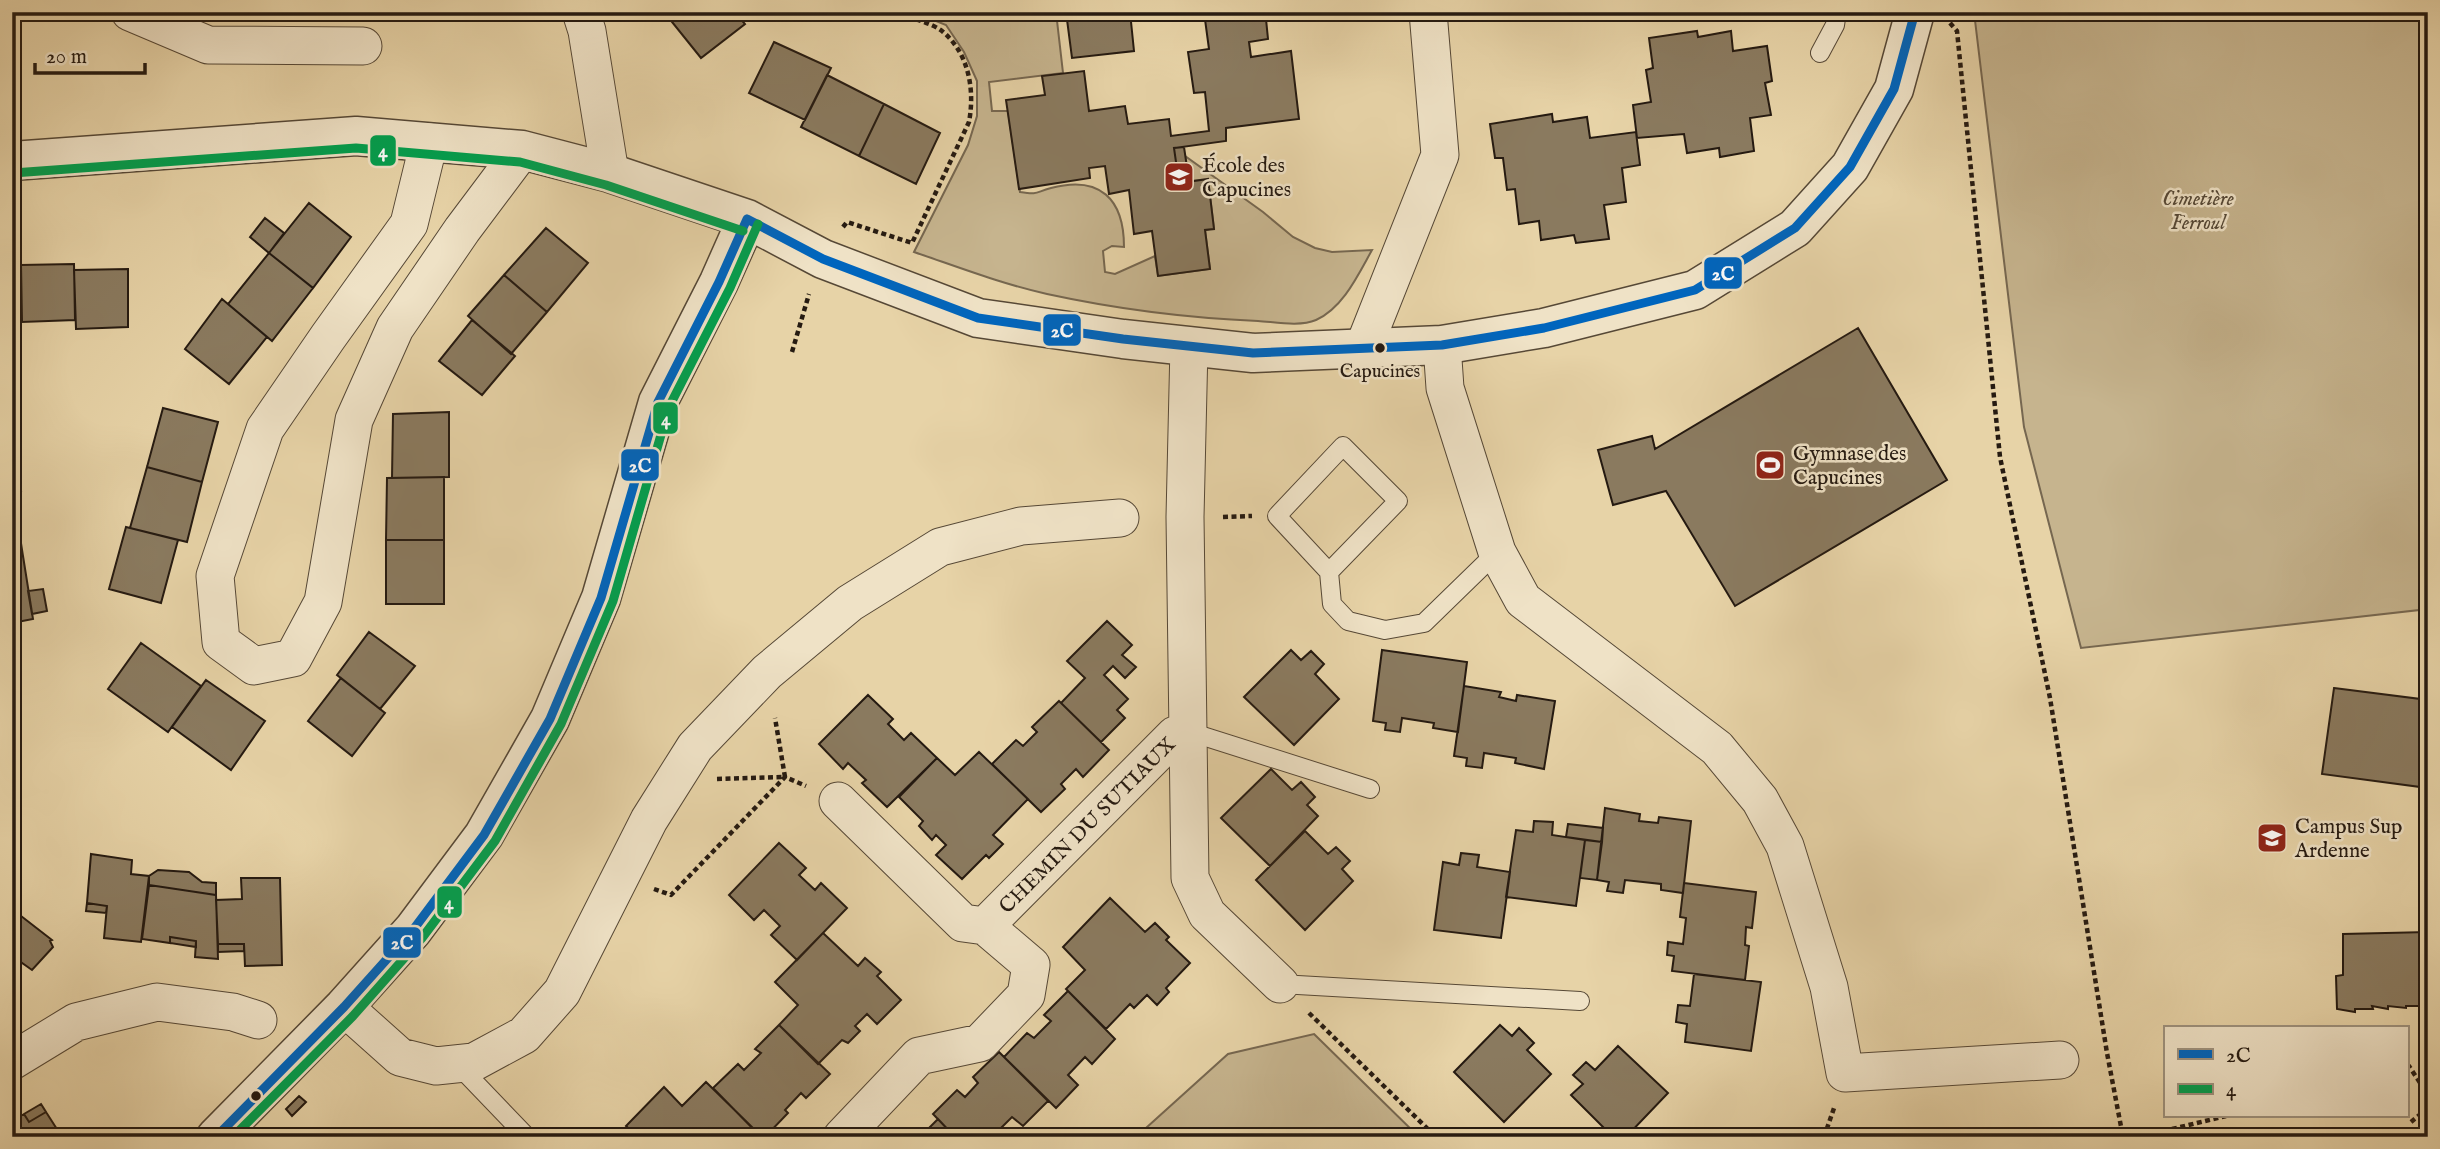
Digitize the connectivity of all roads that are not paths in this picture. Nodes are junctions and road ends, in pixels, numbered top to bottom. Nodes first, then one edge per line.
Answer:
1 (130, 12) edge
2 (581, 12) edge
3 (1429, 12) edge
4 (1838, 12) edge
5 (1914, 16) edge
6 (363, 46) dead end
7 (1820, 53) dead end
8 (429, 142) junction
9 (522, 150) junction
10 (12, 161) edge
11 (610, 173) junction
12 (747, 219) junction
13 (1442, 345) junction
14 (1189, 346) junction
15 (1363, 349) junction
16 (1120, 518) dead end
17 (1497, 552) junction
18 (1329, 572) junction
19 (1187, 731) junction
20 (1370, 789) dead end
21 (838, 801) road end
22 (985, 926) junction
23 (1279, 984) joint
24 (1580, 1001) dead end
25 (344, 1007) junction
26 (258, 1020) dead end
27 (2060, 1060) dead end
28 (12, 1062) edge
29 (457, 1064) junction
30 (216, 1137) edge
31 (527, 1137) edge
32 (842, 1137) edge

1 - 6 street
2 - 11 street
3 - 15 street
4 - 7 lane
5 - 13 street
8 - 9 street
8 - 9 street
8 - 10 street
9 - 11 street
11 - 12 street
12 - 14 street
12 - 25 street
13 - 15 street
13 - 17 street
14 - 15 street
14 - 19 street
16 - 29 street
17 - 18 lane
17 - 27 street
18 - 18 lane
19 - 20 lane
19 - 22 street, CHEMIN DU SUTIAUX
19 - 23 street
21 - 22 street
22 - 32 street, CHEMIN DU SUTIAUX
23 - 24 lane
25 - 29 street
25 - 30 street
26 - 28 street
29 - 31 lane

